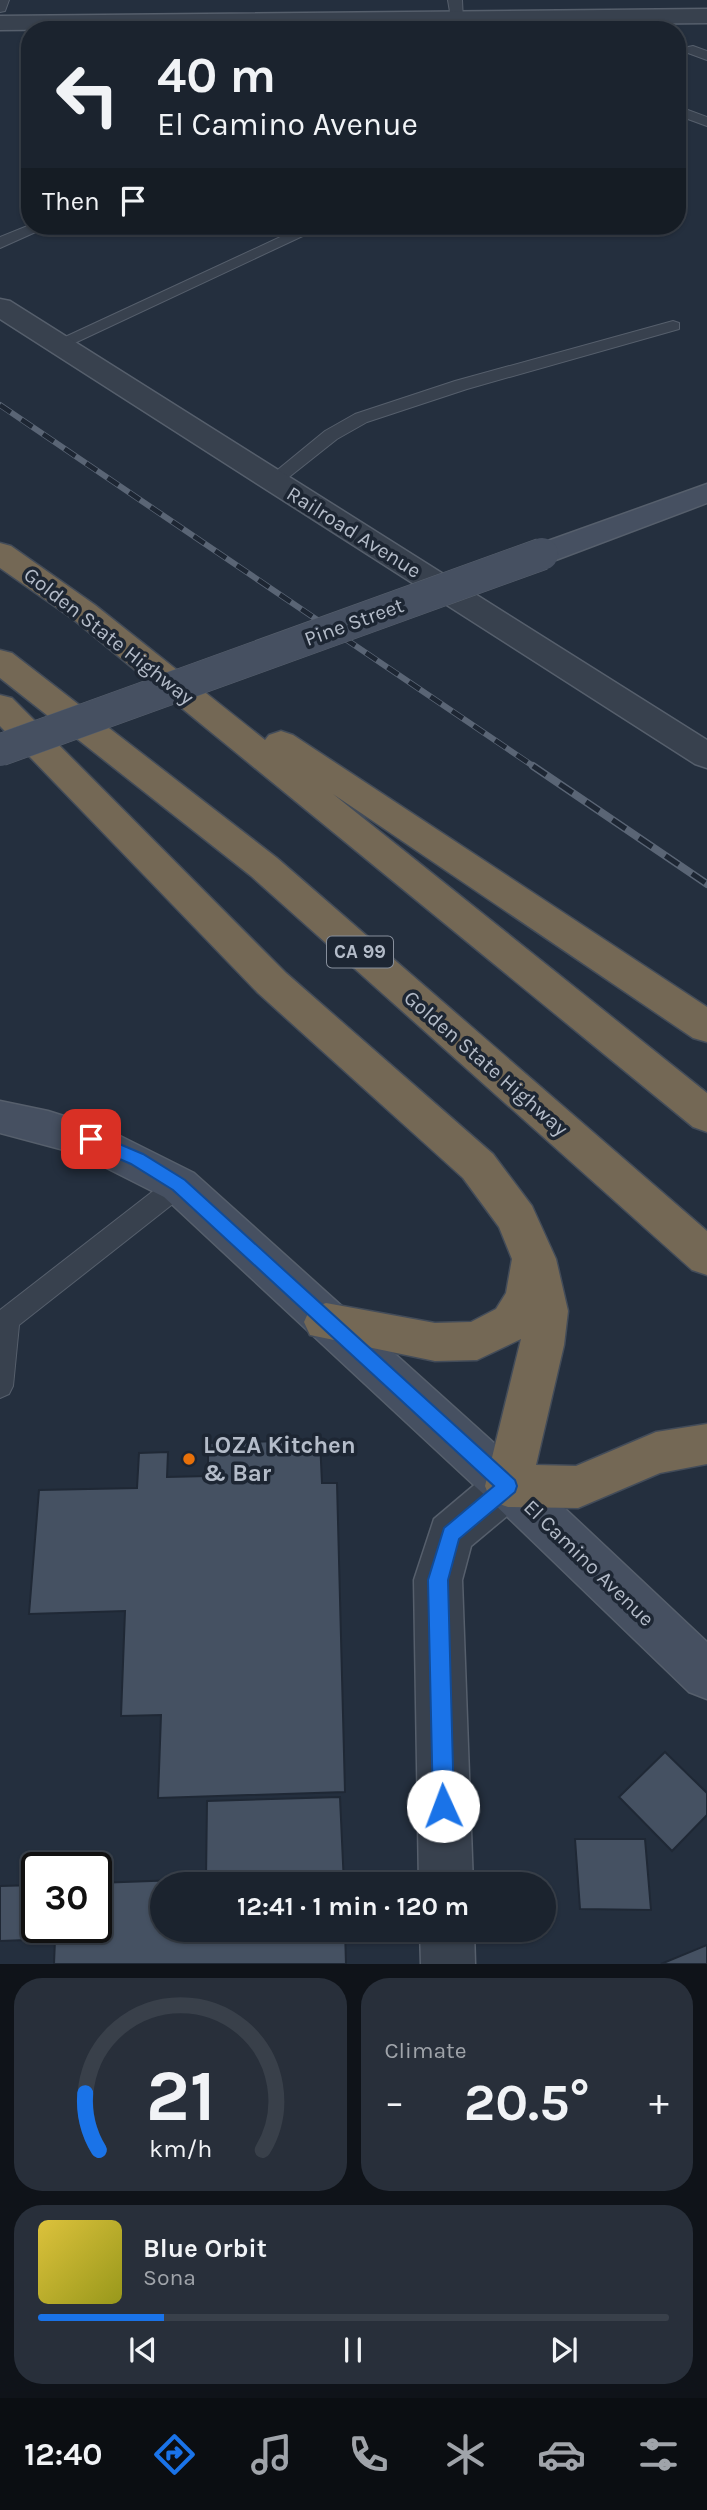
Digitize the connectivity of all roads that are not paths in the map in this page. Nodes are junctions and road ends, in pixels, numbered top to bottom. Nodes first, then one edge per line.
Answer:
1 (2, 0) edge
2 (0, 8) edge
3 (679, 8) edge
4 (456, 9) edge
5 (218, 10) edge
6 (707, 16) edge
7 (34, 21) edge
8 (21, 22) edge
9 (0, 23) edge
10 (692, 50) dead end
11 (707, 56) edge
12 (686, 113) edge
13 (707, 122) edge
14 (21, 234) edge
15 (296, 235) edge
16 (0, 243) edge
17 (0, 307) edge
18 (673, 326) dead end
19 (58, 344) junction
20 (273, 481) junction
21 (707, 493) edge
22 (0, 553) edge
23 (84, 612) junction
24 (0, 661) edge
25 (0, 706) edge
26 (0, 750) edge
27 (707, 756) edge
28 (707, 1027) edge
29 (707, 1116) edge
30 (0, 1117) edge
31 (179, 1185) junction
32 (707, 1257) edge
33 (534, 1259) junction
34 (326, 1322) junction
35 (0, 1386) edge
36 (707, 1444) edge
37 (508, 1486) junction
38 (707, 1675) edge
39 (446, 1872) edge
40 (447, 1942) edge
41 (448, 1964) edge

1 - 2 lane
3 - 4 street
3 - 6 street
4 - 5 street
5 - 7 street
8 - 9 street
10 - 11 lane
12 - 13 lane
14 - 16 lane
15 - 19 lane
17 - 19 street, Railroad Avenue
18 - 20 lane
19 - 20 street, Railroad Avenue
20 - 27 street, Railroad Avenue
21 - 26 street, Pine Street, bridge
22 - 23 highway, Golden State Highway
23 - 28 highway
23 - 29 highway, Golden State Highway
24 - 32 highway, Golden State Highway / CA 99
25 - 33 highway
30 - 31 street, El Camino Avenue
31 - 34 street, El Camino Avenue
31 - 35 lane
33 - 34 highway
33 - 37 highway
34 - 37 street, El Camino Avenue
36 - 37 highway
37 - 38 street, El Camino Avenue
37 - 39 street
40 - 41 street

